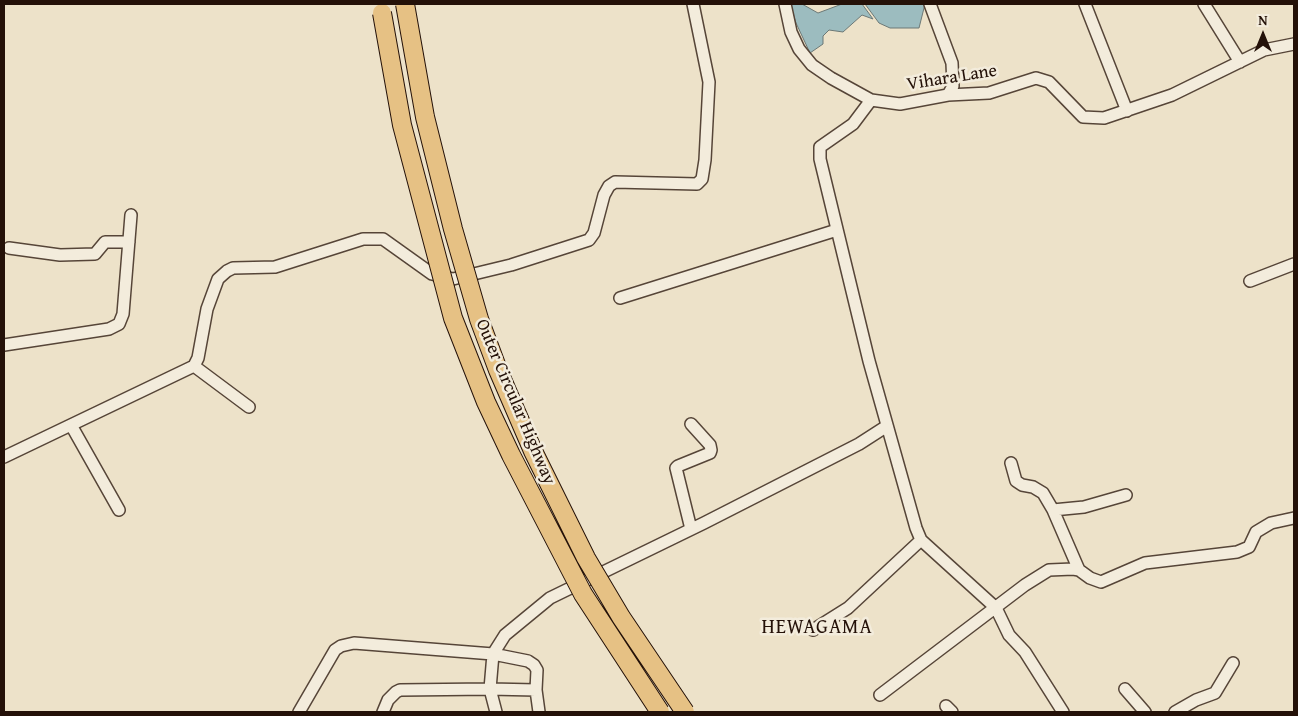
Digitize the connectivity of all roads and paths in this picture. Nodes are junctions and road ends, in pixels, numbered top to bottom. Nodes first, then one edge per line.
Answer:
1 (405, 4) edge
2 (693, 4) edge
3 (786, 4) edge
4 (930, 4) edge
5 (1085, 4) edge
6 (1204, 4) edge
7 (382, 13) dead end
8 (1294, 44) edge
9 (1240, 62) junction
10 (948, 95) junction
11 (871, 100) junction
12 (1127, 111) junction
13 (131, 215) dead end
14 (837, 230) junction
15 (129, 242) junction
16 (9, 248) dead end
17 (1294, 264) edge
18 (1250, 281) dead end
19 (620, 298) dead end
20 (4, 345) edge
21 (194, 366) junction
22 (248, 406) dead end
23 (691, 424) dead end
24 (70, 425) junction
25 (887, 426) junction
26 (4, 457) edge
27 (1011, 463) dead end
28 (1126, 495) dead end
29 (120, 510) dead end
30 (1053, 510) junction
31 (1294, 518) edge
32 (691, 529) junction
33 (921, 540) junction
34 (1080, 570) junction
35 (996, 608) junction
36 (814, 630) dead end
37 (493, 654) junction
38 (1233, 663) dead end
39 (490, 689) junction
40 (536, 690) junction
41 (1125, 690) dead end
42 (880, 696) dead end
43 (299, 712) edge
44 (383, 712) edge
45 (496, 712) edge
46 (539, 712) edge
47 (660, 712) edge
48 (685, 712) edge
49 (1063, 712) edge
50 (1145, 712) edge
51 (1176, 712) edge

1 - 48 highway, Outer Circular Highway, bridge
2 - 21 street
3 - 11 street, Vihara Lane
4 - 10 street
5 - 12 street
6 - 9 street
7 - 47 highway, Outer Circular Highway, bridge
8 - 9 street, Vihara Lane
9 - 12 street, Vihara Lane
10 - 11 street, Vihara Lane
10 - 12 street, Vihara Lane
11 - 14 street
13 - 15 street
14 - 19 street
14 - 25 street
15 - 16 street
15 - 20 street
17 - 18 street
21 - 22 street
21 - 24 street
23 - 32 street
24 - 26 street
24 - 29 street
25 - 32 street
25 - 33 street
27 - 30 street
28 - 30 street
30 - 34 street
31 - 34 street
32 - 37 street
33 - 35 street
33 - 36 street
34 - 35 street
35 - 42 street
35 - 49 street
37 - 39 street
37 - 40 street
37 - 43 street
38 - 51 street
39 - 40 street
39 - 44 street
39 - 45 street
40 - 46 street
41 - 50 street

